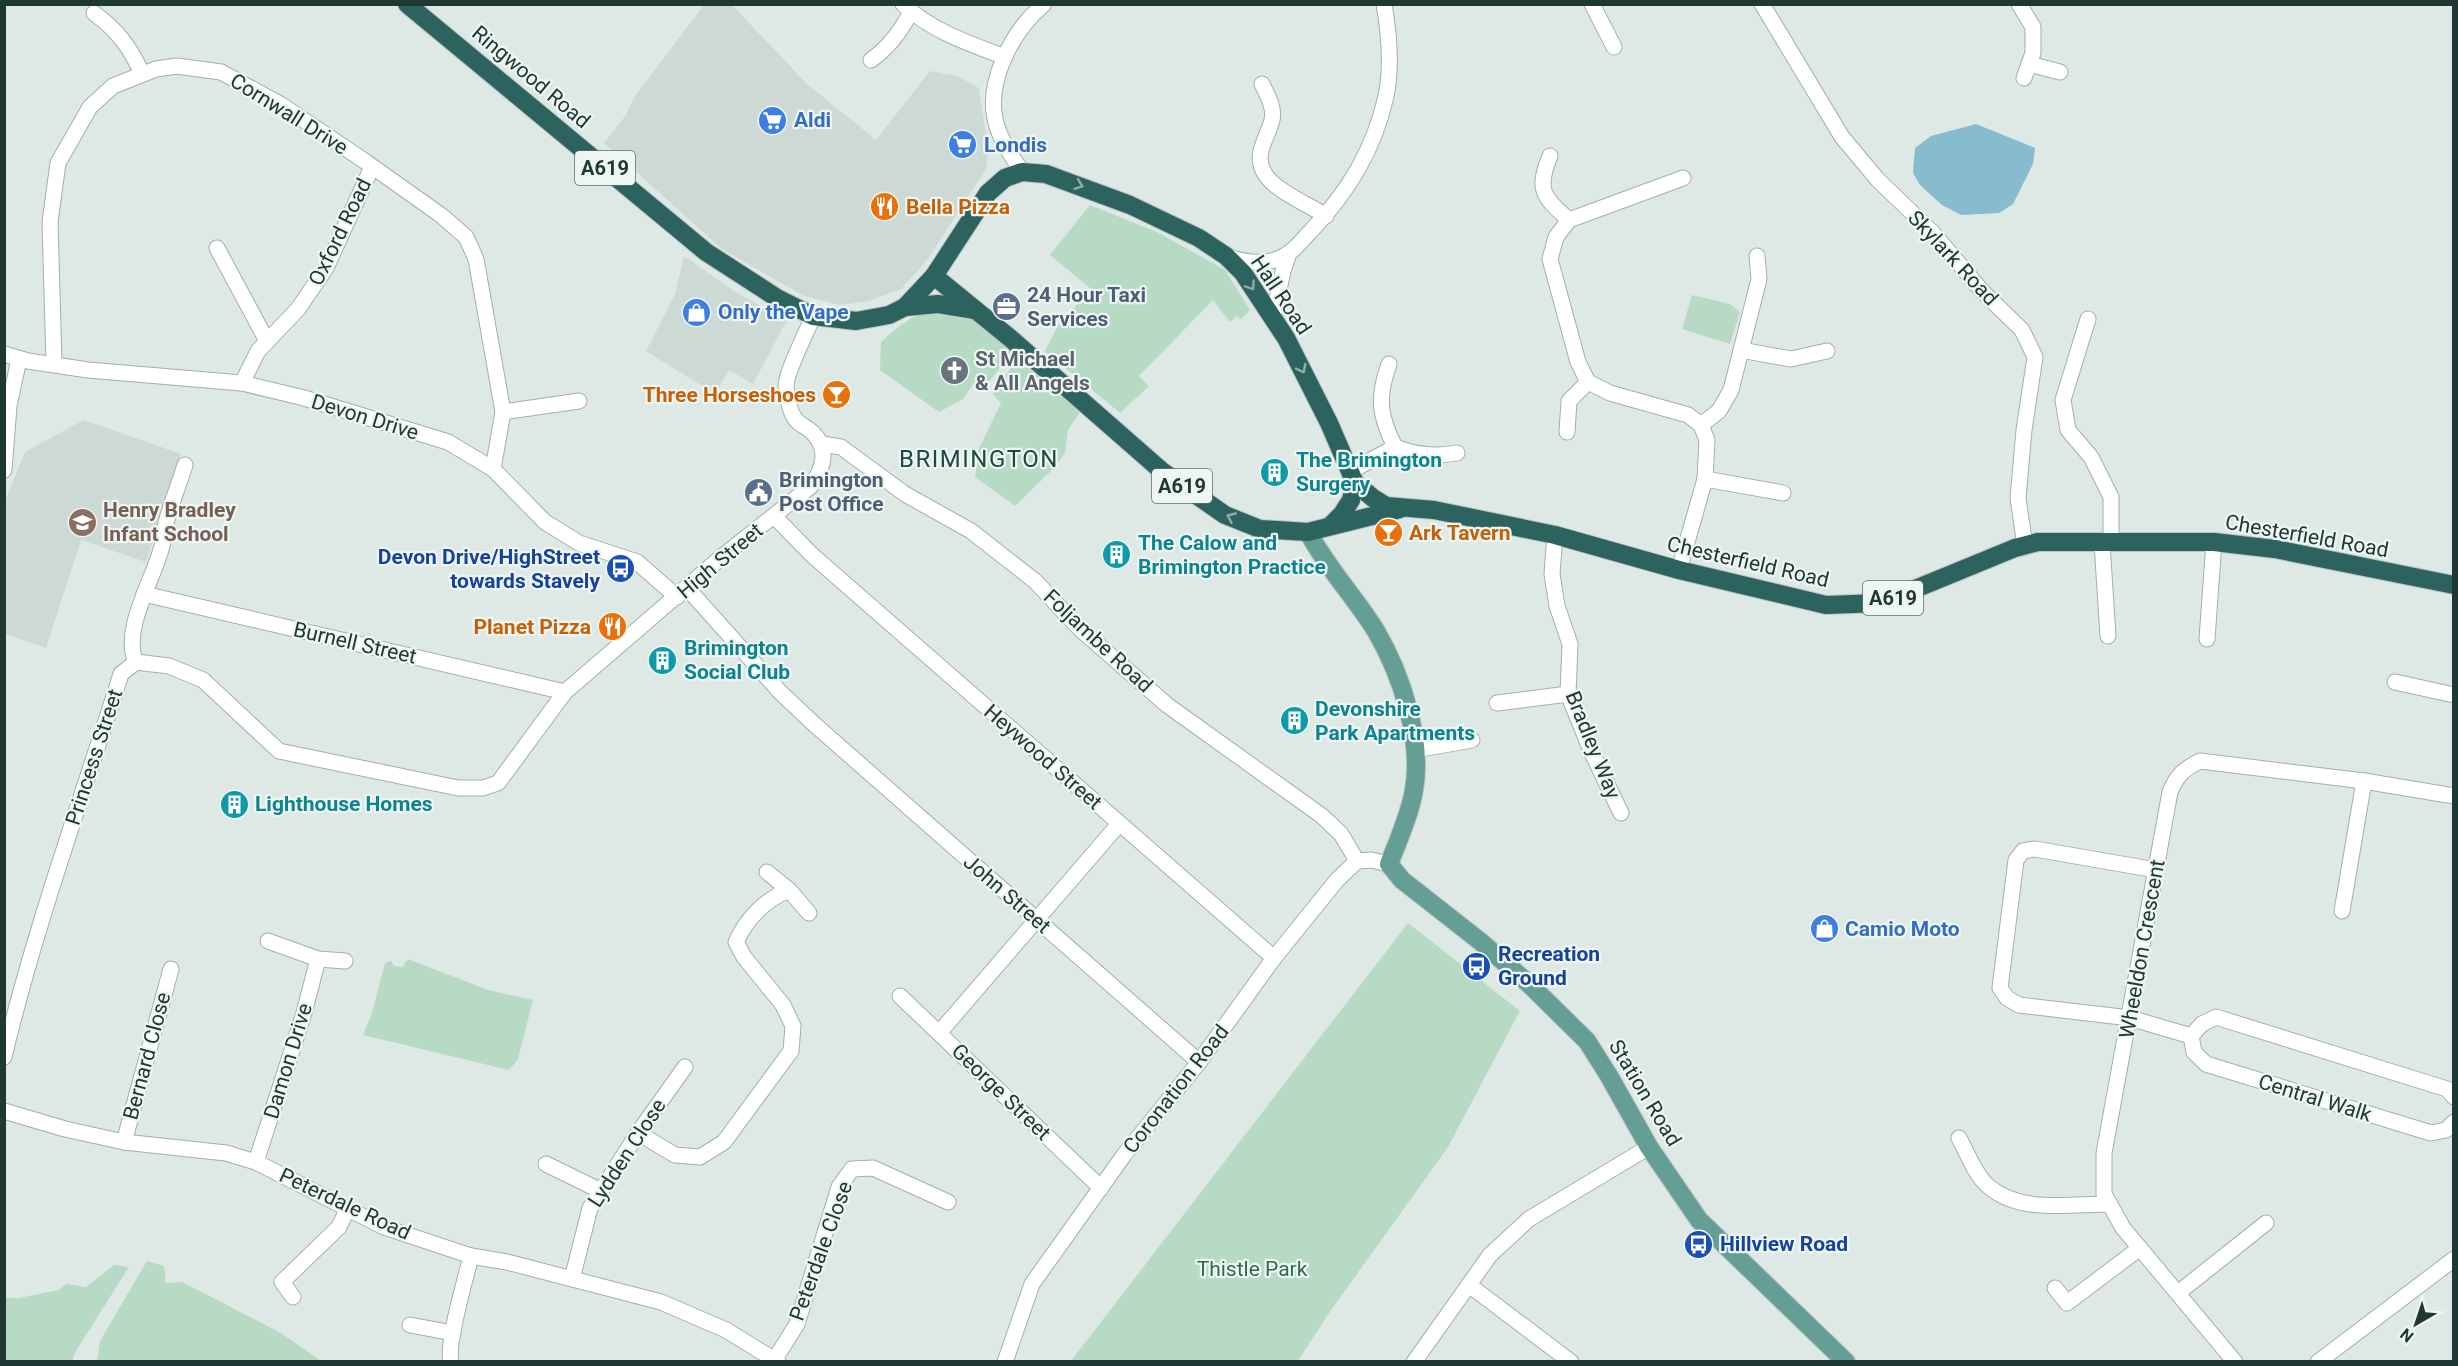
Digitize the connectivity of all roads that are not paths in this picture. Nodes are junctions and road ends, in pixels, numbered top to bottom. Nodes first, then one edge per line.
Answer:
1 (407, 4) edge
2 (1044, 4) edge
3 (1384, 4) edge
4 (1592, 4) edge
5 (1762, 4) edge
6 (2019, 4) edge
7 (907, 8) edge
8 (94, 13) dead end
9 (1614, 47) dead end
10 (1005, 57) junction
11 (871, 60) dead end
12 (2060, 72) dead end
13 (142, 73) junction
14 (1262, 84) dead end
15 (1550, 156) dead end
16 (372, 167) junction
17 (1022, 172) junction
18 (1683, 178) dead end
19 (1326, 216) junction
20 (1569, 220) junction
21 (217, 248) dead end
22 (1289, 254) junction
23 (1226, 256) junction
24 (1757, 256) dead end
25 (934, 276) junction
26 (905, 307) junction
27 (975, 310) junction
28 (813, 316) junction
29 (1273, 318) junction
30 (2088, 319) dead end
31 (267, 341) junction
32 (1741, 350) junction
33 (1827, 351) dead end
34 (12, 356) edge
35 (54, 364) junction
36 (1389, 364) dead end
37 (242, 382) junction
38 (1588, 382) junction
39 (579, 400) dead end
40 (503, 412) junction
41 (1701, 425) junction
42 (1567, 432) dead end
43 (821, 444) junction
44 (1395, 447) junction
45 (1457, 453) dead end
46 (185, 465) dead end
47 (493, 469) junction
48 (4, 470) edge
49 (1353, 477) junction
50 (1705, 479) junction
51 (1784, 493) dead end
52 (1401, 509) junction
53 (774, 516) junction
54 (1330, 526) junction
55 (1308, 532) junction
56 (1556, 535) junction
57 (2214, 542) junction
58 (2106, 543) junction
59 (2025, 546) junction
60 (1679, 570) junction
61 (2454, 585) edge
62 (683, 593) junction
63 (144, 594) junction
64 (2108, 636) dead end
65 (2207, 639) dead end
66 (136, 662) junction
67 (2395, 682) dead end
68 (565, 692) junction
69 (1568, 694) junction
70 (2454, 695) edge
71 (1497, 703) dead end
72 (1472, 740) dead end
73 (1415, 750) junction
74 (2364, 781) junction
75 (2454, 796) edge
76 (1621, 813) dead end
77 (1119, 824) junction
78 (1358, 861) junction
79 (1389, 864) junction
80 (2156, 870) junction
81 (767, 872) dead end
82 (789, 890) junction
83 (2342, 911) dead end
84 (809, 913) dead end
85 (1035, 919) junction
86 (268, 941) dead end
87 (1274, 958) junction
88 (318, 959) junction
89 (345, 961) dead end
90 (171, 969) dead end
91 (900, 996) dead end
92 (10, 1007) edge
93 (2130, 1018) junction
94 (939, 1033) junction
95 (2192, 1036) junction
96 (4, 1057) edge
97 (1199, 1062) junction
98 (685, 1067) dead end
99 (2454, 1097) edge
100 (4, 1112) edge
101 (2454, 1122) edge
102 (638, 1133) junction
103 (1959, 1138) dead end
104 (124, 1142) junction
105 (1650, 1147) junction
106 (256, 1162) junction
107 (546, 1164) dead end
108 (1101, 1188) junction
109 (601, 1191) junction
110 (948, 1202) dead end
111 (2110, 1204) junction
112 (347, 1210) junction
113 (2266, 1223) dead end
114 (2140, 1248) junction
115 (471, 1256) junction
116 (2454, 1259) edge
117 (572, 1279) junction
118 (1469, 1285) junction
119 (2055, 1288) dead end
120 (2178, 1293) junction
121 (293, 1297) dead end
122 (410, 1325) dead end
123 (453, 1332) junction
124 (776, 1360) edge
125 (451, 1362) edge
126 (1005, 1362) edge
127 (1414, 1362) edge
128 (1571, 1362) edge
129 (1846, 1362) edge
130 (2235, 1362) edge
131 (2318, 1362) edge

1 - 28 highway, Ringwood Road / A619
2 - 10 street
3 - 19 street
4 - 9 street
5 - 59 street, Skylark Road
6 - 12 street
7 - 10 street
7 - 11 street
8 - 13 street
10 - 17 street
13 - 16 street, Cornwall Drive
13 - 35 street, Cornwall Drive
14 - 19 street
15 - 20 street
16 - 31 street, Oxford Road
16 - 40 street, Cornwall Drive
17 -> 23 highway, Hall Road / A619
17 - 25 highway, A619
18 - 20 street
19 - 22 street
20 - 38 street
21 - 31 street
22 - 23 street
22 - 29 street
23 -> 29 highway, Hall Road / A619
24 - 32 street
25 - 26 highway, Ringwood Road / A619
25 - 27 highway, A619
26 - 27 highway, Ringwood Road / A619
26 - 28 highway, Ringwood Road / A619
55 -> 27 highway, A619
28 - 43 street
29 -> 49 highway, Hall Road / A619
30 - 58 street
31 - 37 street, Oxford Road
32 - 33 street
32 - 41 street
34 - 35 street, Devon Drive
34 - 48 street
35 - 37 street, Devon Drive
36 - 44 street
37 - 47 street, Devon Drive
38 - 41 street
38 - 42 street
39 - 40 street
40 - 47 street, Cornwall Drive
41 - 50 street
43 - 53 street, High Street
43 - 78 street, Foljambe Road
44 - 45 street
44 - 49 street
46 - 63 street
47 - 62 street, Devon Drive
49 - 52 highway, Chesterfield Road / A619
49 - 54 highway
50 - 51 street
50 - 60 street
52 - 54 highway, A619
52 - 56 highway, Chesterfield Road / A619
53 - 62 street, High Street
53 - 77 street, Heywood Street
54 - 55 highway, A619
55 - 73 main road
56 - 60 highway, Chesterfield Road / A619
56 - 69 street, Bradley Way
57 - 58 highway, Chesterfield Road / A619
57 - 61 highway, Chesterfield Road / A619
57 - 65 street
58 - 59 highway, Chesterfield Road / A619
58 - 64 street
59 - 60 highway, Chesterfield Road / A619
62 - 68 street, High Street
62 - 85 street, John Street
63 - 66 street
63 - 68 street, Burnell Street
66 - 68 street, High Street
66 - 92 street, Princess Street
67 - 70 street
69 - 71 street
69 - 76 street, Bradley Way
72 - 73 street
73 - 79 main road
74 - 75 street, Wheeldon Crescent
74 - 80 street, Wheeldon Crescent
74 - 83 street
77 - 85 street
77 - 87 street, Heywood Street
78 - 79 street
78 - 87 street, Coronation Road
79 - 105 main road, Station Road
80 - 93 street, Wheeldon Crescent
80 - 93 street
81 - 82 street
82 - 84 street
82 - 102 street
85 - 94 street
85 - 97 street, John Street
86 - 88 street
87 - 97 street, Coronation Road
88 - 89 street
88 - 106 street, Damon Drive
90 - 104 street, Bernard Close
91 - 94 street, George Street
92 - 96 street, Princess Street
93 - 95 street
93 - 111 street, Wheeldon Crescent
94 - 108 street, George Street
95 - 99 street
95 - 101 street, Central Walk
97 - 108 street, Coronation Road
98 - 102 street, Lydden Close
100 - 104 street, Peterdale Road
102 - 109 street, Lydden Close
103 - 111 street
104 - 106 street, Peterdale Road
105 - 118 street
105 - 129 main road, Station Road
106 - 112 street, Peterdale Road
107 - 109 street
108 - 126 street, Coronation Road
109 - 117 street, Lydden Close
110 - 124 street, Peterdale Close
111 - 114 street, Wheeldon Crescent
112 - 115 street, Peterdale Road
112 - 121 street
113 - 120 street
114 - 119 street
114 - 120 street, Wheeldon Crescent
115 - 117 street, Peterdale Road
115 - 123 street
116 - 131 street
117 - 124 street, Peterdale Road
118 - 127 street
118 - 128 street
120 - 130 street, Wheeldon Crescent
122 - 123 street
123 - 125 street

